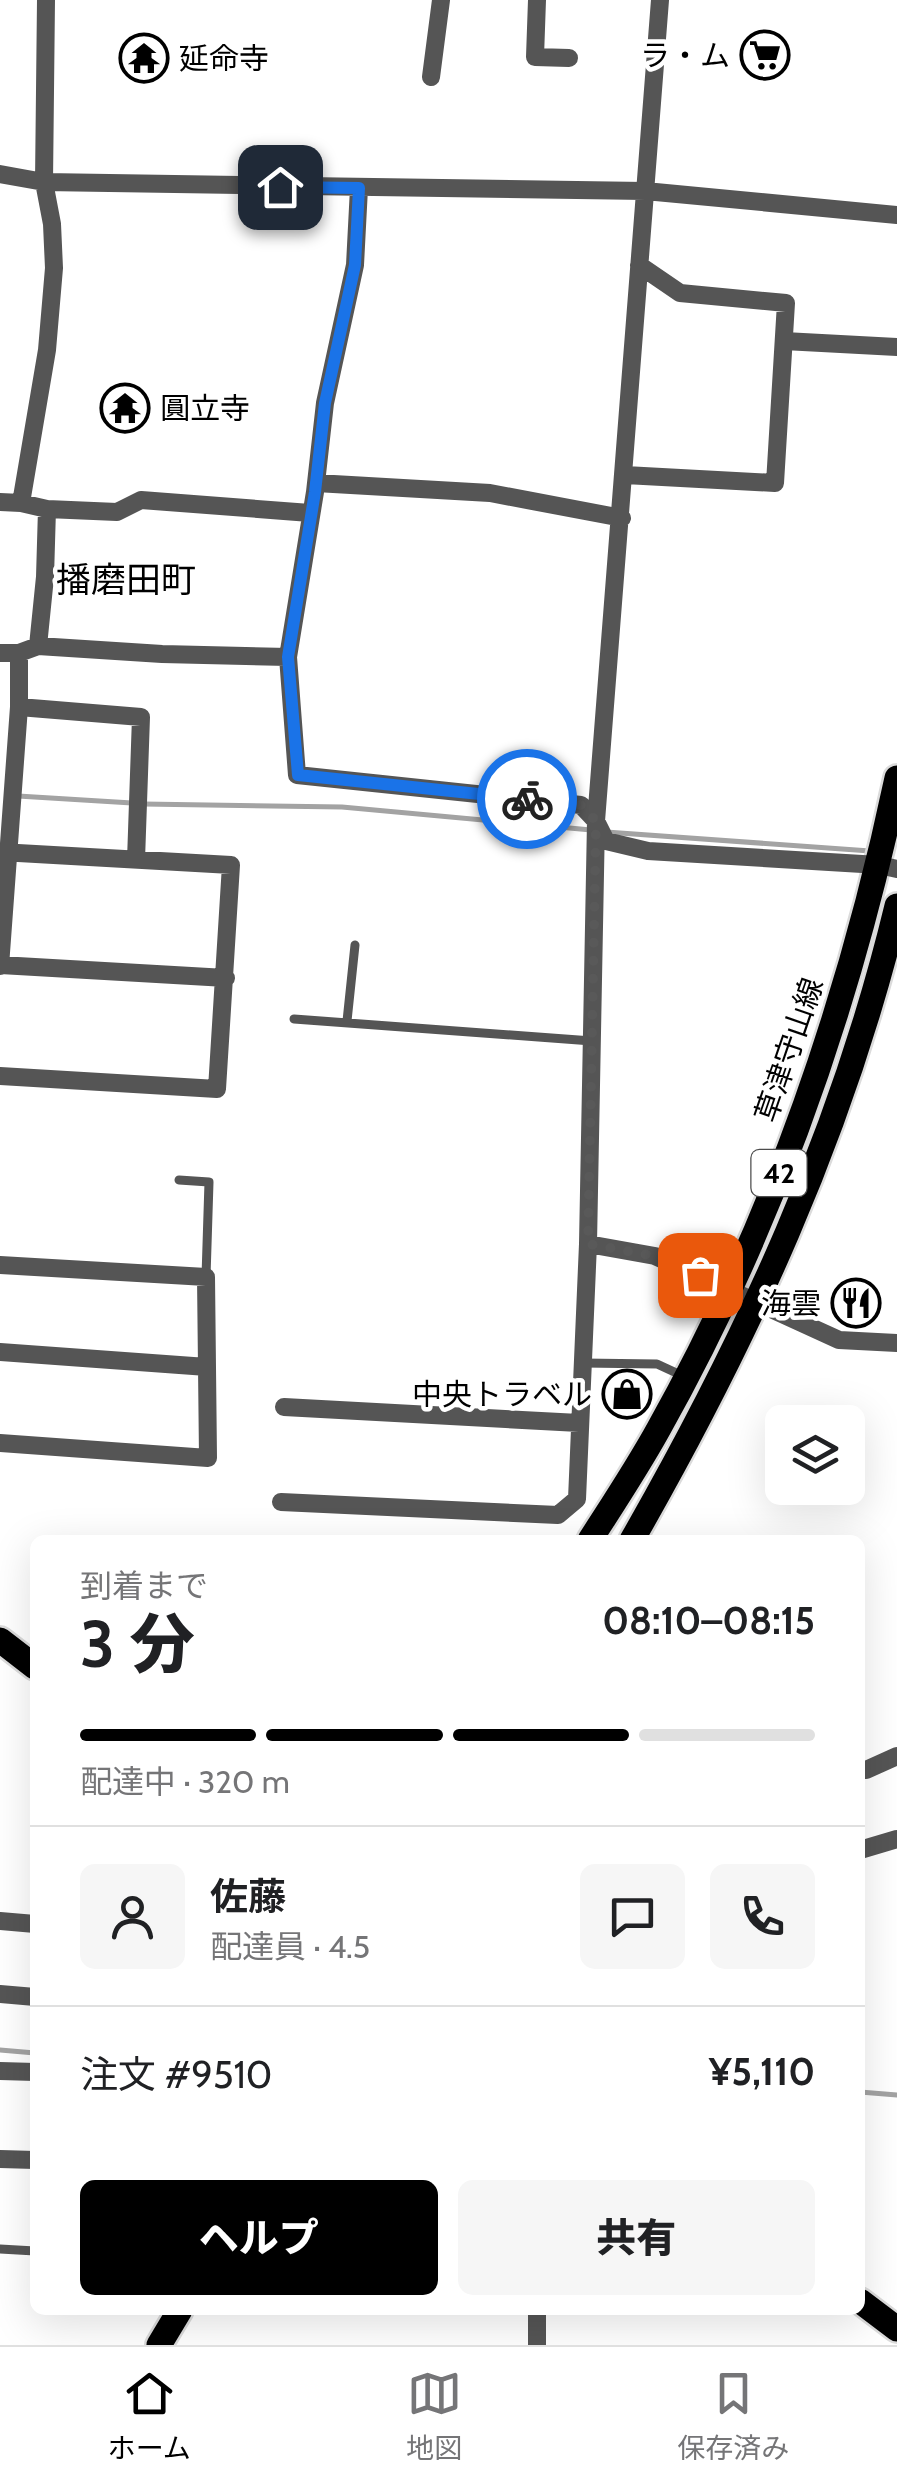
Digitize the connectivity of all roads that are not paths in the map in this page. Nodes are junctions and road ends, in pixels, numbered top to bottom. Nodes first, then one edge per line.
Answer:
1 (46, 0) edge
2 (441, 0) edge
3 (537, 0) edge
4 (660, 0) edge
5 (569, 58) dead end
6 (431, 77) dead end
7 (0, 174) edge
8 (44, 182) junction
9 (359, 188) junction
10 (645, 191) junction
11 (897, 215) edge
12 (639, 265) junction
13 (784, 341) junction
14 (897, 347) edge
15 (625, 476) junction
16 (316, 482) junction
17 (0, 502) edge
18 (21, 502) junction
19 (48, 509) junction
20 (310, 513) junction
21 (622, 518) junction
22 (28, 649) junction
23 (0, 653) edge
24 (288, 657) junction
25 (19, 708) junction
26 (897, 778) edge
27 (596, 821) junction
28 (3, 852) edge
29 (136, 860) junction
30 (888, 867) edge
31 (897, 906) edge
32 (355, 945) dead end
33 (0, 965) edge
34 (226, 978) junction
35 (294, 1019) dead end
36 (347, 1021) junction
37 (592, 1041) junction
38 (0, 1076) edge
39 (179, 1180) dead end
40 (588, 1244) junction
41 (0, 1265) edge
42 (206, 1276) junction
43 (729, 1290) junction
44 (758, 1304) junction
45 (897, 1342) edge
46 (0, 1352) edge
47 (583, 1363) junction
48 (207, 1366) junction
49 (685, 1377) junction
50 (284, 1407) dead end
51 (579, 1423) junction
52 (0, 1443) edge
53 (281, 1502) dead end
54 (593, 1535) edge
55 (635, 1535) edge
56 (0, 1640) edge
57 (30, 1663) edge
58 (897, 1756) edge
59 (866, 1770) dead end
60 (897, 1839) edge
61 (865, 1849) edge
62 (0, 1920) edge
63 (30, 1923) edge
64 (0, 1994) edge
65 (30, 1997) edge
66 (0, 2070) edge
67 (30, 2072) edge
68 (0, 2159) edge
69 (30, 2160) edge
70 (0, 2249) edge
71 (30, 2251) edge
72 (865, 2305) edge
73 (177, 2315) edge
74 (537, 2315) edge
75 (897, 2330) edge
76 (160, 2345) edge
77 (537, 2345) edge

1 - 8 street
2 - 6 street
3 - 5 street
4 - 10 street
7 - 8 street
8 - 9 street
8 - 18 street
9 - 10 street
9 - 16 street
10 - 11 street
10 - 12 street
12 - 13 street
12 - 15 street
13 - 14 street
13 - 15 street
15 - 21 street
16 - 20 street
16 - 21 street
17 - 18 street
18 - 19 street
19 - 20 street
19 - 22 street
20 - 24 street
21 - 27 street
22 - 23 street
22 - 24 street
22 - 25 street
24 - 27 street
25 - 28 street
25 - 29 street
26 - 30 main road, 草津守山線 / 42
27 - 30 street
27 - 37 street
28 - 29 street
28 - 33 street
29 - 34 street
30 - 43 main road, 草津守山線 / 42
31 - 44 main road, 草津守山線 / 42
32 - 36 lane
33 - 34 street
34 - 38 street
35 - 36 lane
36 - 37 lane
37 - 40 street
39 - 42 lane
40 - 43 street
40 - 47 street
41 - 42 street
42 - 48 street
43 - 44 street
43 - 49 main road, 草津守山線 / 42
44 - 45 street
44 - 55 main road, 草津守山線 / 42
46 - 48 street
47 - 49 lane
47 - 51 street
48 - 52 street
49 - 54 main road, 草津守山線 / 42
50 - 51 street
51 - 53 street
56 - 57 main road
58 - 59 street
60 - 61 street
62 - 63 street
64 - 65 street
66 - 67 street
68 - 69 street
70 - 71 lane
72 - 75 main road
73 - 76 main road
74 - 77 street

